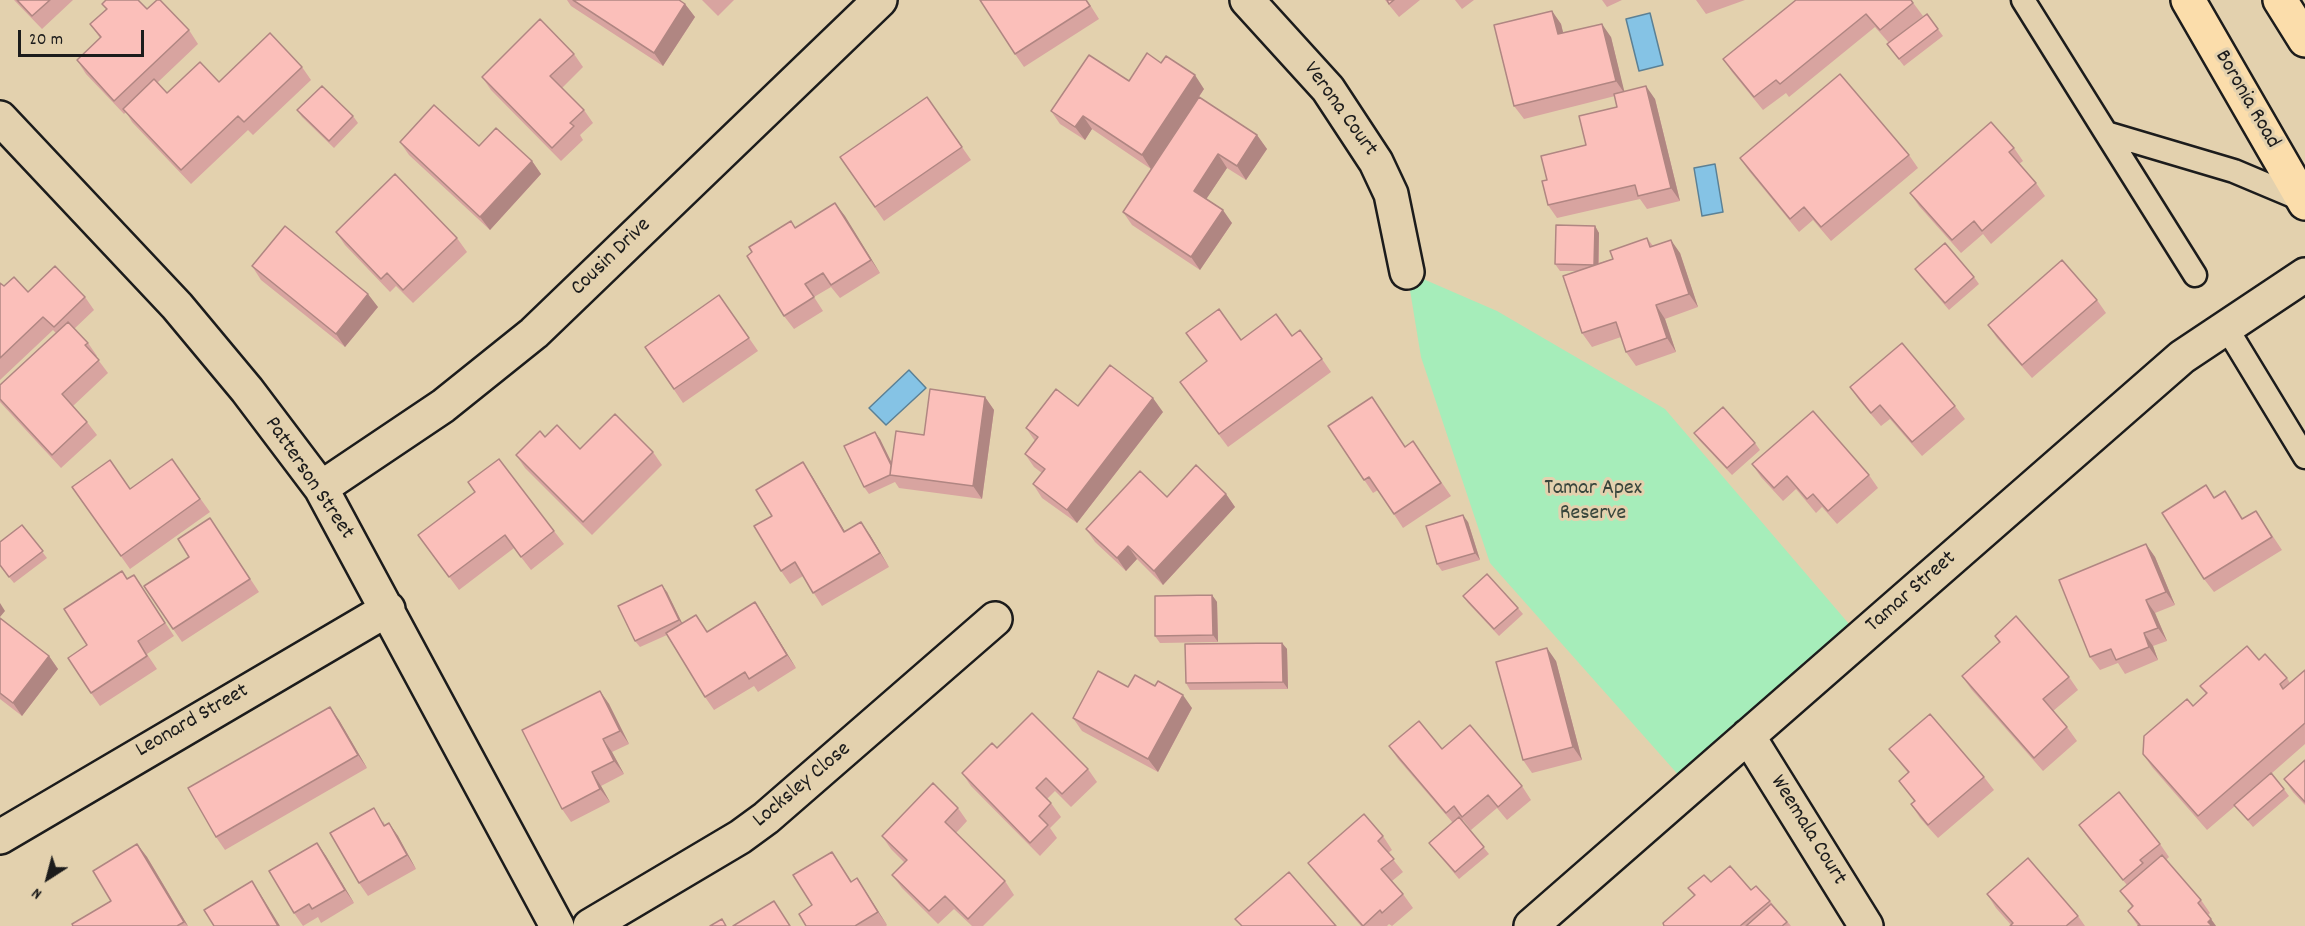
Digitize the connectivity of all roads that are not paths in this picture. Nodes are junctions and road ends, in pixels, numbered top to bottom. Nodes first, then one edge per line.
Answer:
1 (880, 0) edge
2 (1247, 0) edge
3 (2023, 0) edge
4 (2188, 0) edge
5 (2280, 0) edge
6 (2305, 40) edge
7 (0, 118) edge
8 (2106, 133) junction
9 (2304, 202) edge
10 (1407, 273) dead end
11 (2194, 275) dead end
12 (2305, 275) edge
13 (2226, 327) junction
14 (2305, 457) edge
15 (321, 488) junction
16 (388, 609) junction
17 (995, 619) dead end
18 (1748, 736) junction
19 (0, 837) edge
20 (557, 926) edge
21 (590, 926) edge
22 (1531, 926) edge
23 (1866, 926) edge

1 - 15 street, Cousin Drive
2 - 10 street, Verona Court
3 - 8 lane
4 - 9 main road, Boronia Road
5 - 6 main road
7 - 15 street, Patterson Street
8 - 9 lane, Boronia Road
8 - 11 lane
12 - 13 street, Tamar Street
13 - 14 lane
13 - 18 street, Tamar Street
15 - 16 street, Patterson Street
16 - 19 street, Leonard Street
16 - 20 street, Patterson Street
17 - 21 street, Locksley Close
18 - 22 street, Tamar Street
18 - 23 street, Weemala Court

